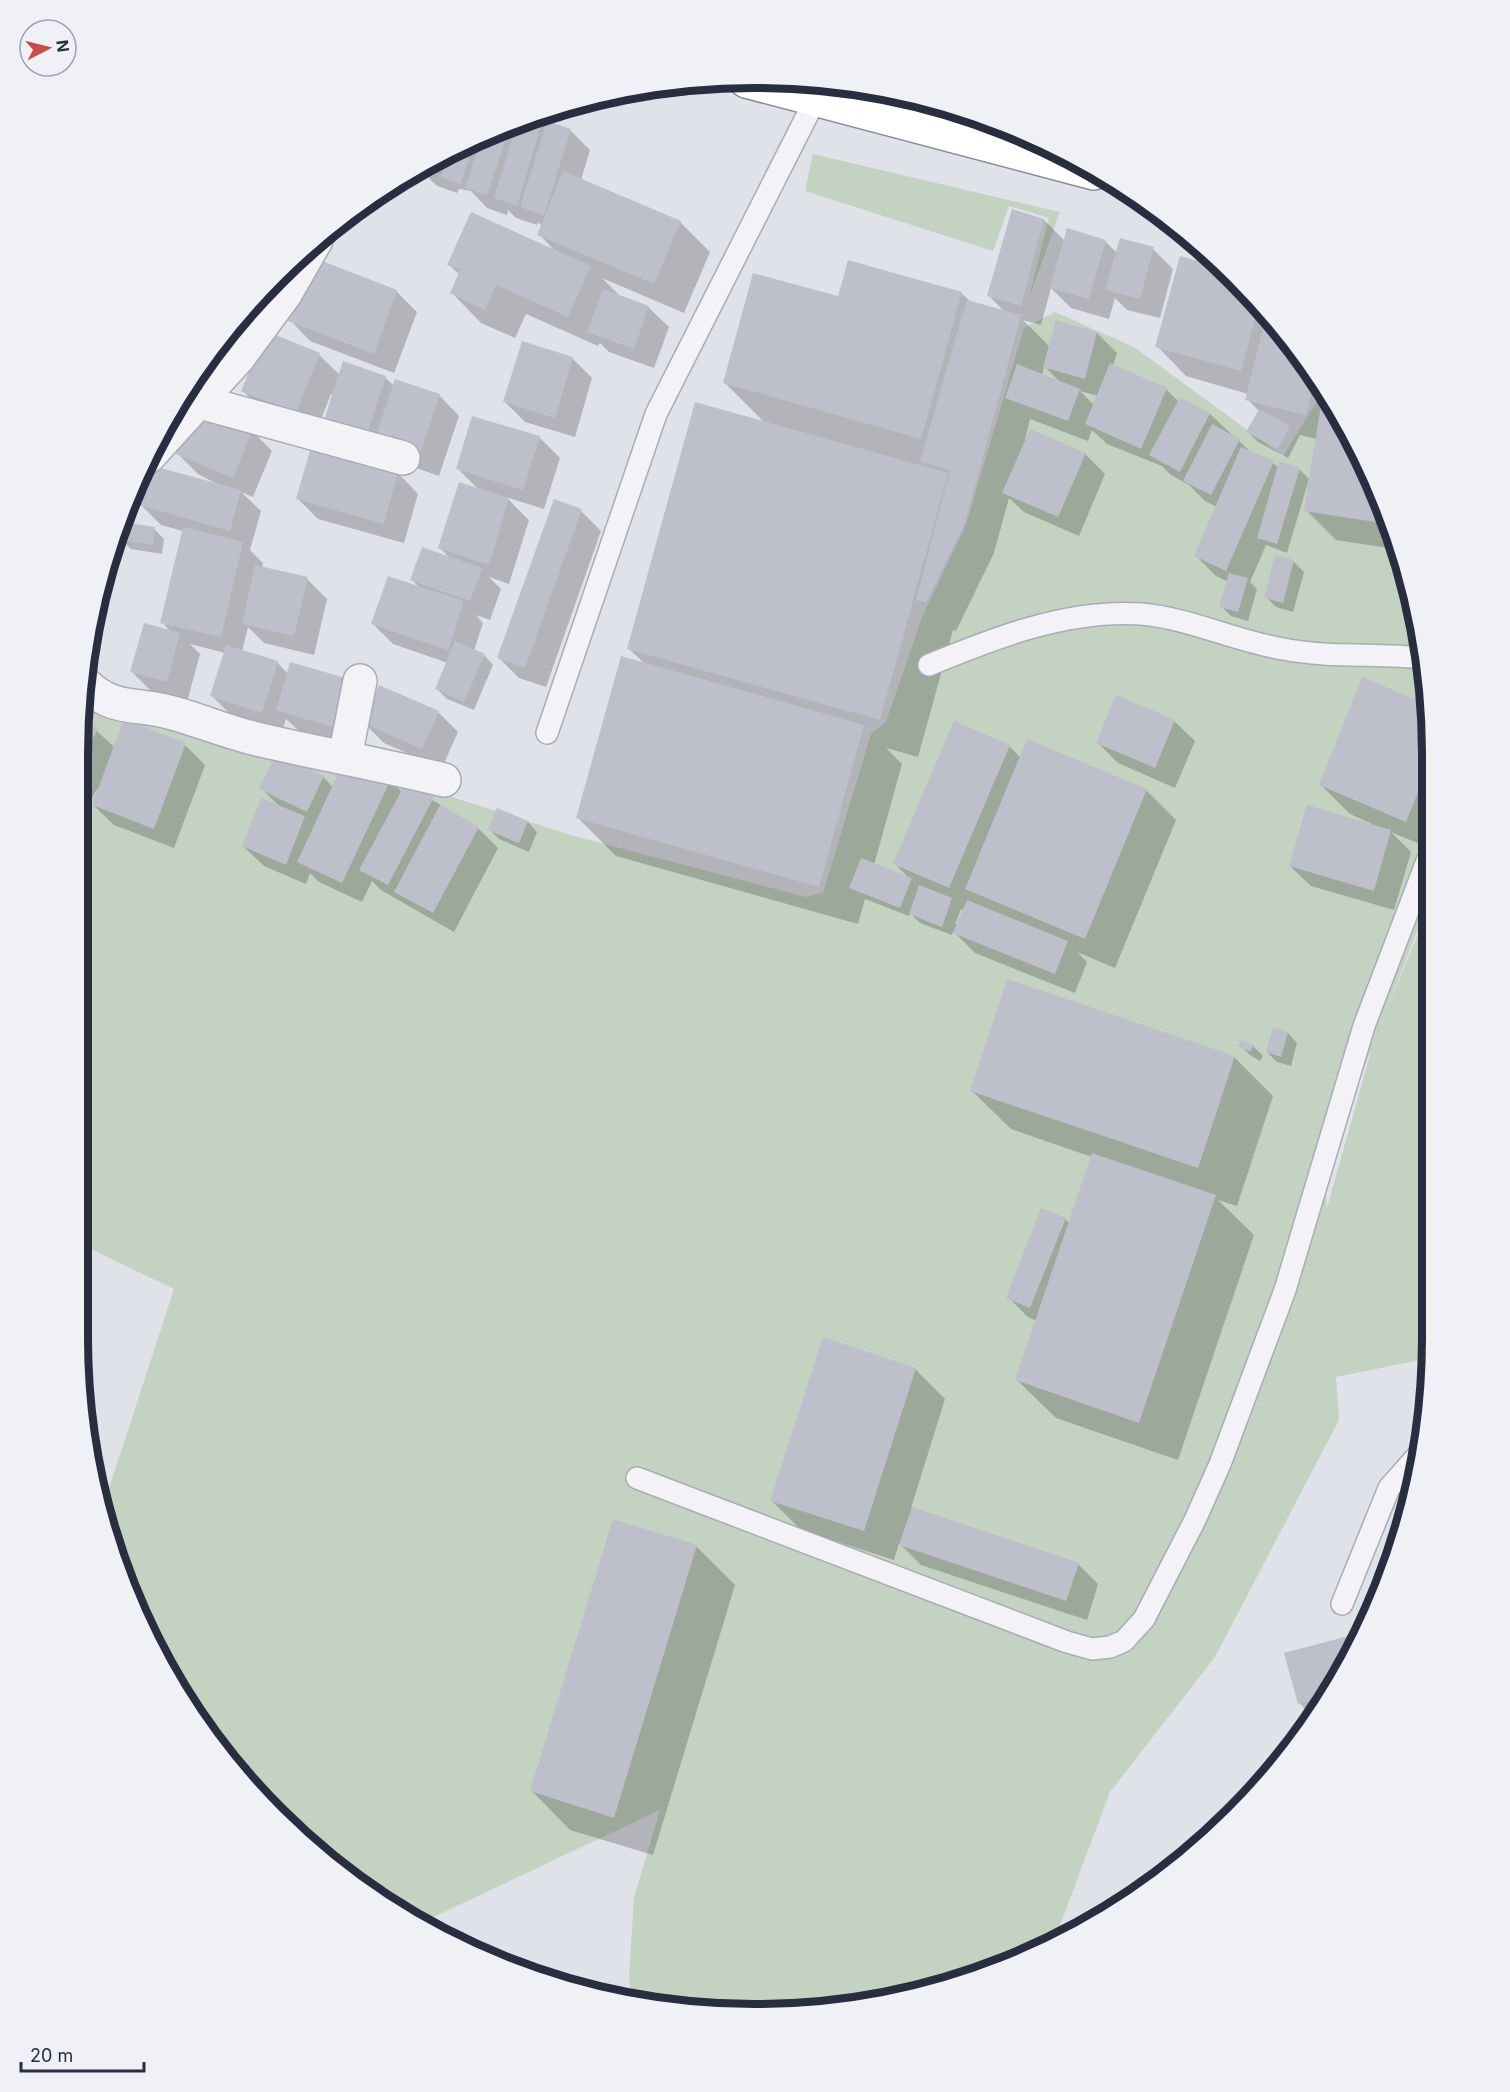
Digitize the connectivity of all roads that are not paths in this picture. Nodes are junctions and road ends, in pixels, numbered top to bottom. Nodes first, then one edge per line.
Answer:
1 (816, 91) edge
2 (819, 92) edge
3 (1062, 163) edge
4 (299, 270) edge
5 (200, 402) junction
6 (183, 414) edge
7 (404, 458) dead end
8 (1414, 657) edge
9 (929, 665) dead end
10 (360, 681) dead end
11 (92, 690) edge
12 (547, 733) dead end
13 (345, 757) junction
14 (444, 780) dead end
15 (1422, 874) edge
16 (1409, 1465) edge
17 (637, 1478) dead end
18 (1342, 1604) dead end

1 - 12 lane
2 - 3 highway
4 - 5 street
5 - 6 street
5 - 7 street
8 - 9 lane
10 - 13 street
11 - 13 street
13 - 14 street
15 - 17 lane
16 - 18 lane

